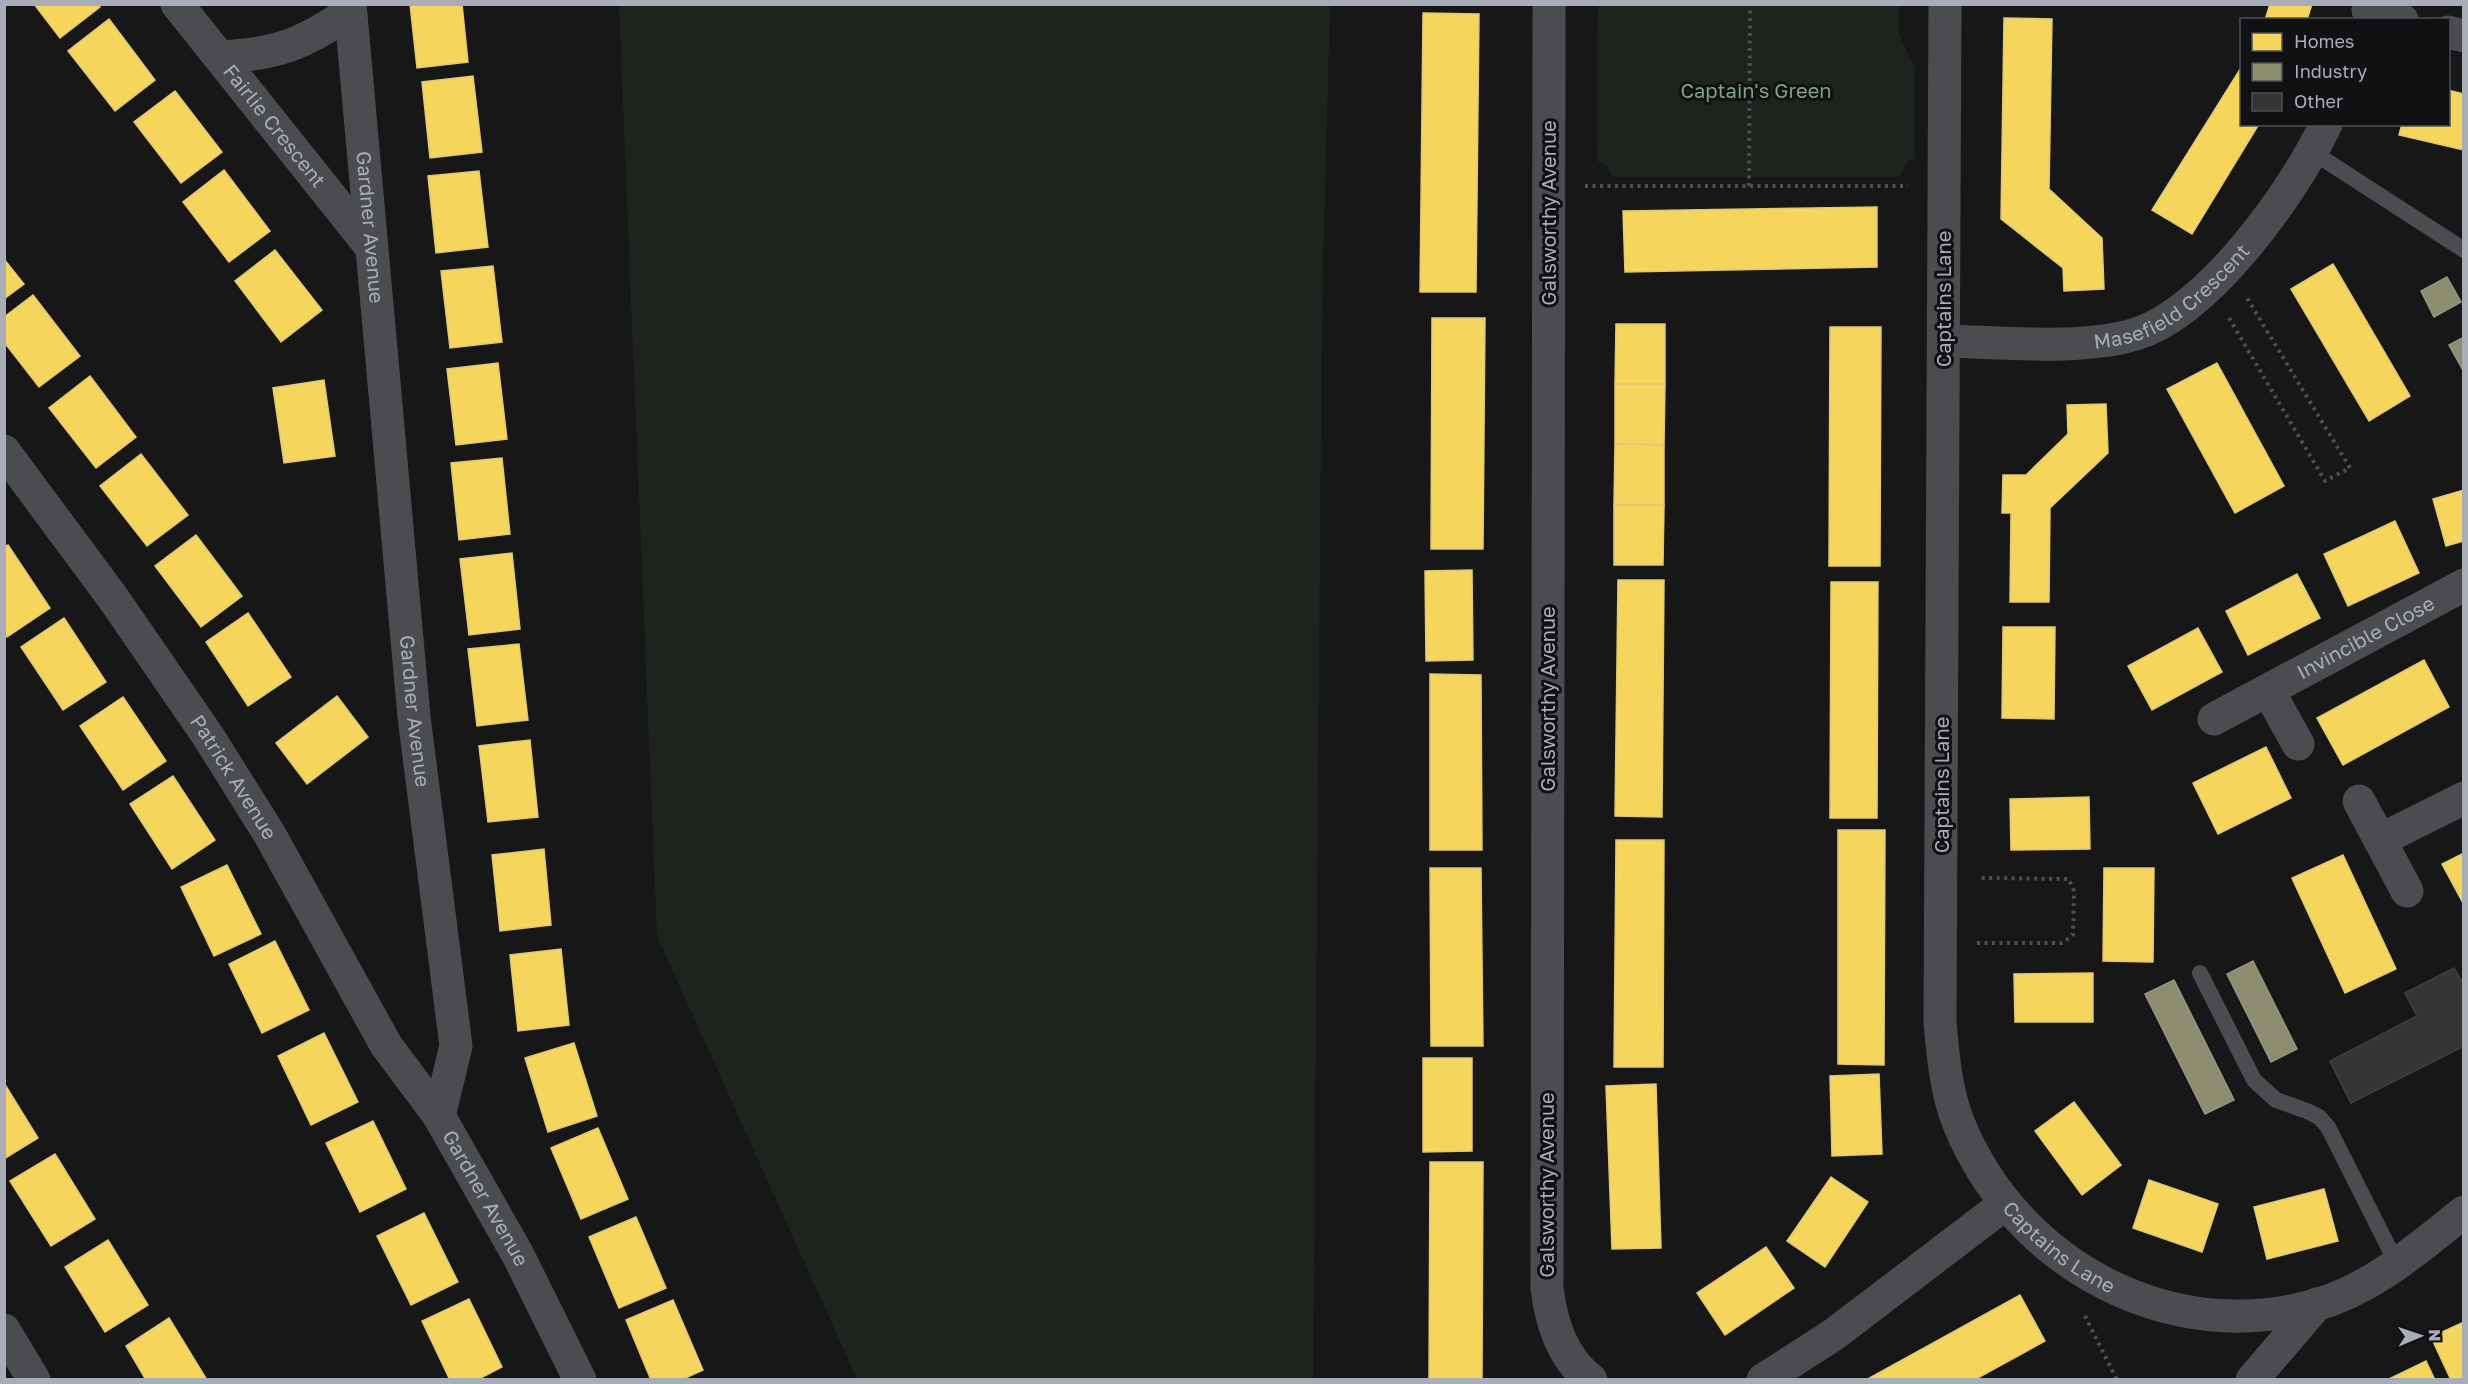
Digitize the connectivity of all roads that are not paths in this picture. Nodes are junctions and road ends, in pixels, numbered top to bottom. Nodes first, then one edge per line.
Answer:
1 (177, 4) edge
2 (1549, 4) edge
3 (1945, 4) edge
4 (350, 8) edge
5 (2368, 12) edge
6 (2394, 18) edge
7 (221, 57) junction
8 (2319, 138) edge
9 (371, 247) junction
10 (2463, 250) edge
11 (1944, 341) junction
12 (4, 451) edge
13 (2463, 585) edge
14 (2268, 690) junction
15 (2214, 719) dead end
16 (2298, 744) dead end
17 (2463, 798) edge
18 (2360, 801) dead end
19 (2380, 840) junction
20 (2407, 891) dead end
21 (2200, 973) dead end
22 (439, 1116) junction
23 (2005, 1204) junction
24 (2463, 1212) edge
25 (2397, 1264) junction
26 (2317, 1304) junction
27 (4, 1330) edge
28 (1797, 1371) edge
29 (34, 1380) edge
30 (580, 1380) edge
31 (1591, 1380) edge
32 (1763, 1380) edge
33 (2252, 1380) edge

1 - 7 street, Fairlie Crescent
2 - 31 street, Galsworthy Avenue
3 - 11 street, Captains Lane
4 - 7 street
4 - 9 street, Gardner Avenue
5 - 6 street
7 - 9 street, Fairlie Crescent
8 - 10 lane
8 - 11 street, Masefield Crescent
9 - 22 street, Gardner Avenue
11 - 23 street, Captains Lane
12 - 22 street, Patrick Avenue
13 - 14 street, Invincible Close
14 - 15 street, Invincible Close
14 - 16 street
17 - 19 street
18 - 19 street
19 - 20 street
21 - 25 lane
22 - 30 street, Gardner Avenue
23 - 26 street, Captains Lane
23 - 28 street
24 - 25 street, Captains Lane
25 - 26 street, Captains Lane
26 - 33 street, Captains Lane
27 - 29 street
28 - 32 street

